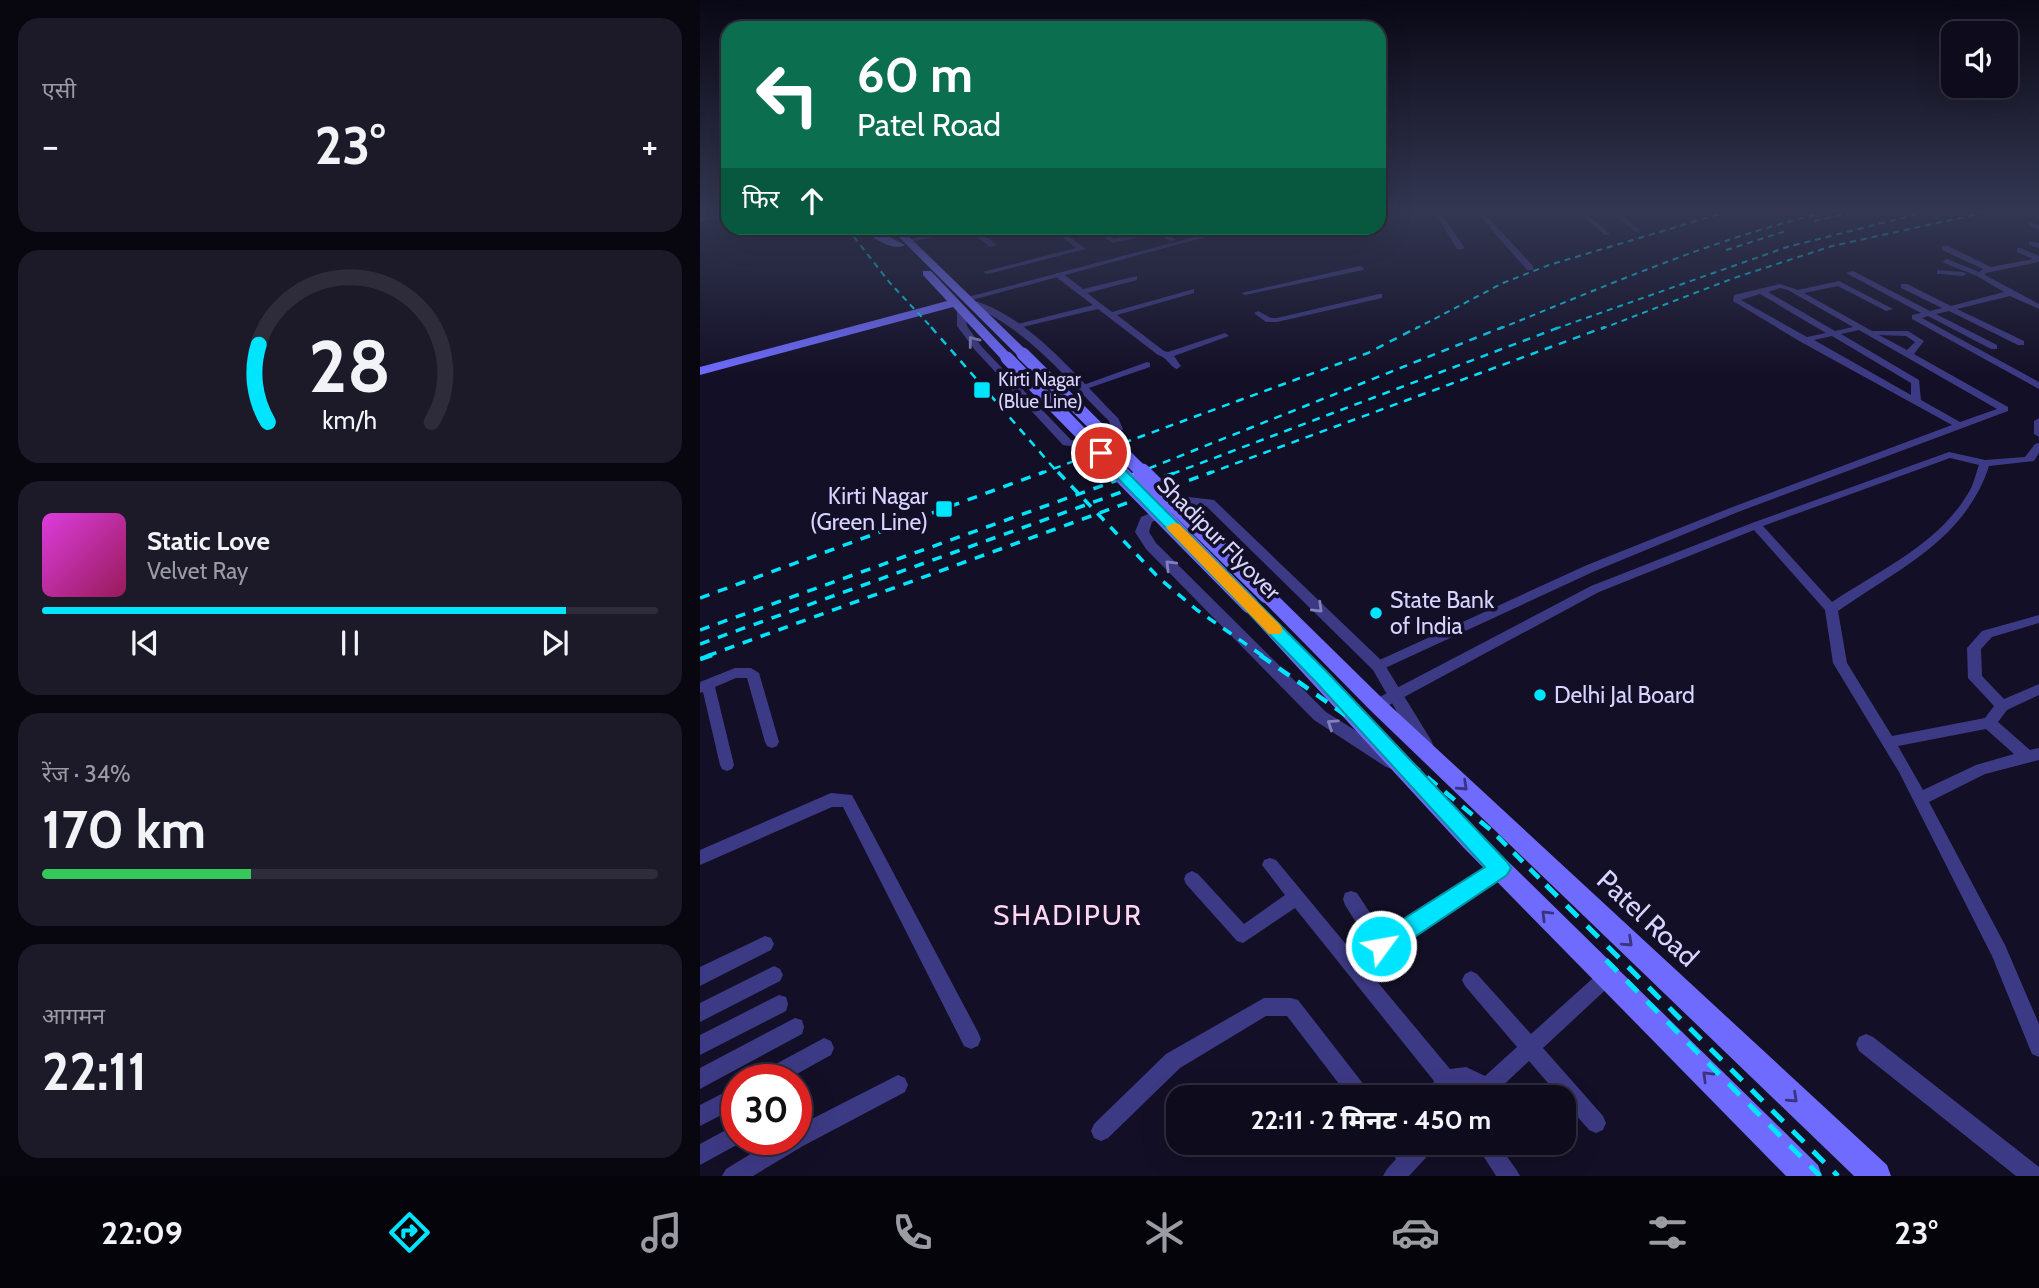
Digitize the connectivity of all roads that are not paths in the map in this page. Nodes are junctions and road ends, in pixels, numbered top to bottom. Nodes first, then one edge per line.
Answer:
1 (931, 268) edge
2 (1005, 268) edge
3 (1050, 268) edge
4 (1075, 268) edge
5 (1077, 268) edge
6 (1360, 268) dead end
7 (1961, 268) edge
8 (1978, 268) edge
9 (2004, 268) edge
10 (987, 272) dead end
11 (1940, 272) dead end
12 (1985, 272) junction
13 (1057, 273) junction
14 (1971, 273) junction
15 (1134, 278) dead end
16 (1904, 286) dead end
17 (1191, 291) dead end
18 (1761, 291) junction
19 (1081, 292) junction
20 (1798, 292) junction
21 (1943, 292) dead end
22 (1245, 293) dead end
23 (2011, 293) junction
24 (1378, 296) dead end
25 (1923, 296) junction
26 (962, 301) junction
27 (1099, 306) junction
28 (2039, 307) edge
29 (1950, 308) junction
30 (1889, 309) dead end
31 (1258, 313) dead end
32 (1928, 313) junction
33 (1110, 314) junction
34 (1915, 317) junction
35 (1017, 327) junction
36 (1866, 330) junction
37 (1835, 334) junction
38 (1225, 336) dead end
39 (1804, 340) junction
40 (2021, 343) dead end
41 (1994, 347) dead end
42 (1909, 354) junction
43 (1168, 355) junction
44 (700, 365) edge
45 (1147, 365) dead end
46 (1177, 366) dead end
47 (700, 371) edge
48 (2039, 386) edge
49 (1080, 388) junction
50 (1916, 402) junction
51 (2039, 421) edge
52 (1960, 426) junction
53 (2039, 434) edge
54 (2039, 446) edge
55 (2035, 460) edge
56 (1985, 463) junction
57 (1756, 525) junction
58 (1259, 600) junction
59 (1831, 609) junction
60 (2039, 618) edge
61 (1378, 666) junction
62 (704, 687) edge
63 (2039, 689) edge
64 (1387, 699) junction
65 (2002, 706) junction
66 (1989, 723) junction
67 (772, 742) dead end
68 (1888, 742) junction
69 (2033, 755) edge
70 (727, 765) dead end
71 (1411, 774) junction
72 (1920, 799) junction
73 (700, 859) edge
74 (1270, 865) dead end
75 (1500, 868) junction
76 (1192, 879) dead end
77 (1296, 897) junction
78 (1351, 899) dead end
79 (765, 944) dead end
80 (1381, 946) junction
81 (1352, 965) junction
82 (774, 975) dead end
83 (1608, 976) junction
84 (700, 977) edge
85 (1471, 980) dead end
86 (779, 1004) dead end
87 (700, 1013) edge
88 (795, 1027) dead end
89 (971, 1039) dead end
90 (1866, 1044) dead end
91 (700, 1045) edge
92 (1531, 1047) junction
93 (2039, 1047) edge
94 (824, 1048) dead end
95 (795, 1064) edge
96 (700, 1079) edge
97 (1446, 1080) junction
98 (1352, 1085) edge
99 (1443, 1085) edge
100 (1478, 1085) edge
101 (1494, 1085) edge
102 (898, 1086) dead end
103 (721, 1105) edge
104 (700, 1116) edge
105 (1596, 1123) dead end
106 (812, 1130) edge
107 (1101, 1131) dead end
108 (721, 1143) edge
109 (700, 1155) edge
110 (768, 1155) edge
111 (1405, 1155) edge
112 (1414, 1155) edge
113 (1494, 1155) edge
114 (1409, 1160) junction
115 (733, 1176) edge
116 (1394, 1176) edge
117 (1509, 1176) edge
118 (1807, 1176) edge
119 (1876, 1176) edge
120 (2033, 1176) edge

1 - 26 main road
2 - 10 street
3 - 13 street
4 - 13 street
5 - 13 street
6 - 22 street
7 - 14 street
8 - 12 street
9 - 12 street
11 - 14 street
12 - 14 street
12 - 23 street
13 - 19 street
13 - 26 street
15 - 19 street
16 - 25 street
17 - 33 street
18 - 20 street
18 - 37 street
18 - 39 street
19 - 27 street
20 - 30 street
20 - 36 street
21 - 25 street
23 - 28 street
23 - 29 street
24 - 31 street
25 - 29 street
26 - 35 street
26 - 44 main road
26 - 47 main road
49 -> 26 street
26 - 58 main road, Shadipur Flyover, bridge
26 - 58 main road, Shadipur Flyover, bridge
27 - 33 street
27 - 35 street
29 - 32 street
29 - 40 street
32 - 34 street
32 - 34 street
32 - 41 street
33 - 43 street
34 - 48 street
35 - 49 street
36 - 37 street
36 - 42 street
36 - 42 street
37 - 39 street
37 - 50 street
38 - 43 street
39 - 50 street
42 - 52 street
43 - 46 street
45 - 49 street
50 - 52 street
51 - 53 street
52 - 61 street
54 - 55 street
55 - 56 street
56 - 57 street
56 - 59 street
57 - 59 street
57 - 64 street
58 - 64 main road, Shadipur Flyover
58 - 71 main road, Shadipur Flyover
59 - 68 street
60 - 65 street
61 - 64 street
71 -> 61 street
62 - 67 street
62 - 70 street
63 - 65 street
64 -> 119 main road, Patel Road
65 - 66 street
66 - 68 street
66 - 69 street
68 - 72 street
69 - 72 street
71 - 75 main road
72 - 93 street
73 - 89 street
74 - 77 street
75 - 80 street
83 -> 75 main road
76 - 77 street
77 - 81 street
78 - 80 street
79 - 84 street
80 - 81 street
81 - 97 street
82 - 87 street
83 - 92 street
118 -> 83 main road
85 - 92 street
86 - 91 street
88 - 96 street
90 - 120 street
92 - 101 street
92 - 105 street
94 - 95 street
97 - 99 street
97 - 100 street
98 - 107 street
102 - 106 street
103 - 104 street
108 - 109 street
110 - 115 street
111 - 114 street
112 - 114 street
113 - 117 street
114 - 116 street

